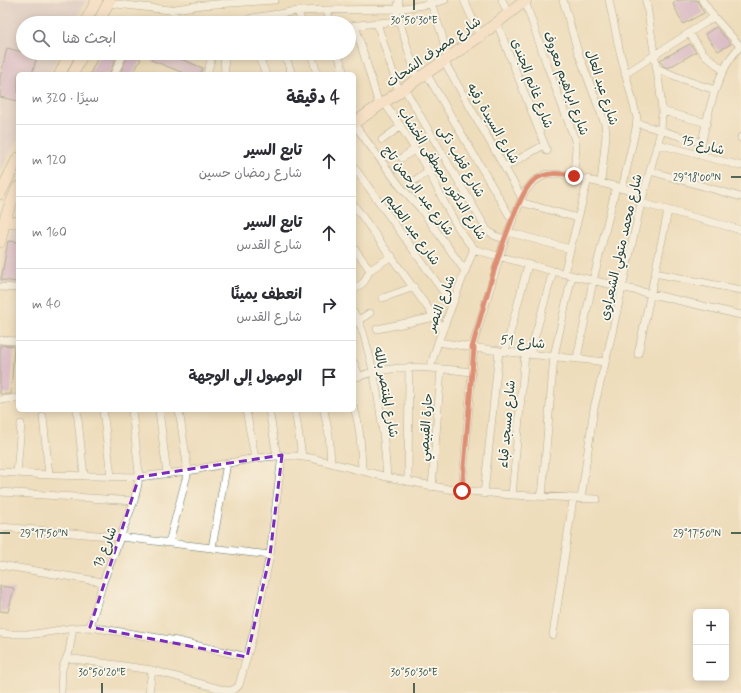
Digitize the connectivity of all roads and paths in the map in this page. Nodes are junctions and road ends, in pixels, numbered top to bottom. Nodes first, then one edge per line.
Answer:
1 (97, 0) edge
2 (275, 0) edge
3 (399, 0) edge
4 (445, 0) edge
5 (464, 0) edge
6 (502, 0) edge
7 (525, 0) edge
8 (564, 0) edge
9 (609, 0) edge
10 (646, 0) edge
11 (702, 0) edge
12 (109, 2) edge
13 (232, 2) edge
14 (430, 2) edge
15 (397, 9) junction
16 (175, 10) junction
17 (327, 10) junction
18 (298, 11) junction
19 (508, 14) junction
20 (270, 15) joint
21 (89, 16) edge
22 (102, 16) edge
23 (175, 16) edge
24 (264, 16) edge
25 (300, 16) edge
26 (328, 16) edge
27 (714, 17) junction
28 (398, 21) junction
29 (377, 23) junction
30 (497, 23) junction
31 (356, 26) edge
32 (689, 33) junction
33 (356, 36) edge
34 (480, 36) junction
35 (741, 46) edge
36 (654, 56) junction
37 (67, 60) edge
38 (80, 60) edge
39 (121, 60) edge
40 (211, 60) edge
41 (224, 60) edge
42 (260, 60) edge
43 (287, 60) edge
44 (313, 60) edge
45 (340, 60) edge
46 (445, 60) junction
47 (656, 68) junction
48 (723, 70) junction
49 (61, 72) edge
50 (74, 72) edge
51 (115, 72) edge
52 (208, 72) edge
53 (225, 72) edge
54 (265, 72) edge
55 (291, 72) edge
56 (316, 72) edge
57 (343, 72) edge
58 (625, 74) junction
59 (421, 76) junction
60 (402, 90) junction
61 (715, 90) junction
62 (382, 104) junction
63 (662, 111) junction
64 (356, 119) edge
65 (356, 121) edge
66 (637, 123) junction
67 (707, 123) junction
68 (401, 126) junction
69 (661, 131) junction
70 (382, 140) dead end
71 (658, 144) junction
72 (702, 144) junction
73 (415, 149) junction
74 (699, 155) junction
75 (402, 158) dead end
76 (16, 162) edge
77 (741, 166) edge
78 (505, 167) junction
79 (356, 170) edge
80 (428, 171) junction
81 (650, 171) junction
82 (574, 176) junction
83 (588, 180) junction
84 (414, 181) dead end
85 (601, 183) junction
86 (619, 188) junction
87 (16, 193) edge
88 (644, 193) junction
89 (0, 194) edge
90 (741, 197) edge
91 (521, 200) junction
92 (641, 203) junction
93 (356, 208) edge
94 (668, 211) junction
95 (578, 218) junction
96 (512, 220) junction
97 (4, 222) junction
98 (16, 222) edge
99 (741, 230) edge
100 (508, 232) junction
101 (505, 239) junction
102 (0, 242) edge
103 (474, 248) junction
104 (570, 249) junction
105 (356, 251) edge
106 (392, 256) junction
107 (499, 257) junction
108 (528, 265) junction
109 (370, 270) junction
110 (465, 271) junction
111 (553, 271) junction
112 (655, 273) junction
113 (564, 274) junction
114 (572, 276) junction
115 (593, 281) junction
116 (0, 287) edge
117 (414, 287) junction
118 (16, 288) edge
119 (356, 288) edge
120 (621, 288) junction
121 (741, 290) edge
122 (650, 295) junction
123 (384, 298) dead end
124 (452, 304) junction
125 (370, 313) dead end
126 (741, 315) edge
127 (435, 317) junction
128 (356, 321) edge
129 (377, 329) dead end
130 (443, 329) junction
131 (0, 340) edge
132 (16, 341) edge
133 (438, 342) junction
134 (473, 348) junction
135 (502, 351) junction
136 (528, 354) junction
137 (638, 354) dead end
138 (554, 356) junction
139 (577, 358) junction
140 (605, 362) junction
141 (409, 367) junction
142 (430, 368) junction
143 (441, 368) junction
144 (374, 372) junction
145 (472, 372) junction
146 (356, 377) edge
147 (16, 398) edge
148 (0, 400) edge
149 (77, 412) edge
150 (103, 412) edge
151 (132, 412) edge
152 (159, 412) edge
153 (180, 412) edge
154 (246, 412) edge
155 (269, 412) edge
156 (295, 412) edge
157 (324, 412) edge
158 (355, 412) edge
159 (43, 417) dead end
160 (21, 424) dead end
161 (279, 456) junction
162 (302, 456) junction
163 (255, 458) junction
164 (227, 463) junction
165 (332, 464) junction
166 (188, 471) junction
167 (362, 471) junction
168 (0, 472) edge
169 (17, 473) junction
170 (167, 474) junction
171 (49, 475) junction
172 (84, 476) junction
173 (111, 476) junction
174 (139, 477) junction
175 (387, 477) junction
176 (408, 482) junction
177 (432, 487) junction
178 (462, 491) junction
179 (0, 492) edge
180 (484, 494) junction
181 (512, 496) junction
182 (542, 497) junction
183 (573, 499) junction
184 (581, 499) junction
185 (597, 499) dead end
186 (134, 501) junction
187 (0, 527) edge
188 (121, 537) junction
189 (170, 543) junction
190 (212, 548) junction
191 (270, 555) junction
192 (0, 565) edge
193 (103, 582) junction
194 (90, 627) junction
195 (73, 628) junction
196 (0, 633) edge
197 (553, 635) dead end
198 (247, 657) junction
199 (67, 658) junction
200 (152, 670) junction
201 (61, 693) edge
202 (149, 693) edge

1 - 21 street
2 - 13 street
3 - 15 street
4 - 14 street
5 - 34 street
6 - 19 street
7 - 19 street, شارع مصرف الشحات
7 - 82 street, شارع ابراهيم معروف
8 - 85 street, شارع عبد العال
9 - 58 street
10 - 36 street, شارع محمد متولي الشعراوى
11 - 27 street
12 - 16 street
12 - 22 street
13 - 16 street
14 - 15 street
14 - 46 street, شارع السيدة رقيه
15 - 17 street
15 - 28 street
16 - 23 street
17 - 18 street
17 - 26 street
18 - 20 street
18 - 25 street
19 - 30 street, شارع مصرف الشحات
20 - 24 street
27 - 32 street
27 - 35 street
28 - 29 street
28 - 59 street
29 - 31 street
29 - 60 street, شارع قطب ذكى
30 - 34 street, شارع مصرف الشحات
30 - 78 street, شارع غانم الجندى
32 - 36 street
32 - 48 street
33 - 62 street, شارع الدكتور مصطفى الخشاب
34 - 46 street, شارع مصرف الشحات
35 - 48 street
36 - 47 street, شارع محمد متولي الشعراوى
36 - 58 street
37 - 49 street
38 - 50 street
39 - 51 street
40 - 52 street
41 - 53 street
42 - 54 street
43 - 55 street
44 - 56 street
45 - 57 street
46 - 59 street, شارع مصرف الشحات
46 - 78 street, شارع السيدة رقيه
47 - 61 street
47 - 63 street, شارع محمد متولي الشعراوى
48 - 61 street
58 - 66 street
59 - 60 street, شارع مصرف الشحات
59 - 96 street
60 - 62 street, شارع مصرف الشحات
60 - 101 street, شارع قطب ذكى
61 - 67 street
62 - 64 street, شارع مصرف الشحات
62 - 68 street, شارع الدكتور مصطفى الخشاب
63 - 67 street
63 - 69 street, شارع محمد متولي الشعراوى
65 - 110 street, شارع عبد الرحمن تاج
66 - 69 street
66 - 86 street
67 - 72 street
68 - 70 street
68 - 73 street, شارع الدكتور مصطفى الخشاب
69 - 71 street, شارع محمد متولي الشعراوى
69 - 72 street
71 - 74 street, شارع 15
71 - 81 street, شارع محمد متولي الشعراوى
72 - 74 street
73 - 75 street
73 - 80 street, شارع الدكتور مصطفى الخشاب
74 - 77 street, شارع 15
76 - 89 street
78 - 91 street, شارع السيدة رقيه
79 - 124 street, شارع عبد العليم
80 - 84 street
80 - 103 street, شارع الدكتور مصطفى الخشاب
81 - 88 street, شارع محمد متولي الشعراوى
81 - 90 street
82 - 83 street
82 - 91 street
83 - 85 street
83 - 95 street
85 - 86 street
86 - 88 street
86 - 115 street
87 - 97 street
88 - 92 street, شارع محمد متولي الشعراوى
91 - 95 street
91 - 96 street
92 - 94 street
92 - 120 street, شارع محمد متولي الشعراوى
93 - 106 street
94 - 99 street
94 - 112 street
95 - 104 street
96 - 100 street
97 - 98 street
97 - 102 street
100 - 101 street
100 - 104 street
101 - 107 street
103 - 107 street, شارع الدكتور مصطفى الخشاب
103 - 110 street, شارع النصر
104 - 113 street
105 - 109 street
106 - 109 street
106 - 117 street
107 - 108 street, شارع الدكتور مصطفى الخشاب
107 - 134 street
108 - 111 street, شارع الدكتور مصطفى الخشاب
108 - 135 street
109 - 119 street
110 - 124 street, شارع النصر
111 - 113 street, شارع الدكتور مصطفى الخشاب
111 - 136 street, شارع مسجد قباء
112 - 121 street
112 - 122 street
113 - 114 street, شارع الدكتور مصطفى الخشاب
114 - 115 street, شارع الدكتور مصطفى الخشاب
114 - 138 street
115 - 120 street, شارع الدكتور مصطفى الخشاب
115 - 139 street
116 - 118 street
117 - 123 street
117 - 127 street
120 - 122 street, شارع الدكتور مصطفى الخشاب
120 - 140 street, شارع محمد متولي الشعراوى
122 - 126 street, شارع الدكتور مصطفى الخشاب
122 - 137 street
124 - 130 street, شارع النصر
125 - 128 street
127 - 129 street
127 - 130 street
128 - 144 street, شارع المنتصر بالله
130 - 133 street, شارع النصر
131 - 132 street
133 - 134 street, شارع 51
133 - 142 street, شارع النصر
134 - 135 street, شارع 51
134 - 145 street
135 - 136 street, شارع 51
135 - 180 street
136 - 138 street, شارع 51
136 - 181 street, شارع مسجد قباء
138 - 139 street, شارع 51
138 - 182 street
139 - 140 street, شارع 51
140 - 184 street, شارع محمد متولي الشعراوى
141 - 142 street
141 - 144 street
141 - 176 street
142 - 143 street
143 - 145 street
143 - 177 street, حارة القبيصي
144 - 146 street
144 - 175 street, شارع المنتصر بالله
145 - 178 street
147 - 148 street
149 - 172 street
150 - 173 street
151 - 174 street, شارع 13
152 - 170 street
153 - 166 street
154 - 163 street
155 - 161 street
156 - 162 street
157 - 165 street
158 - 167 street
159 - 171 street
160 - 169 street
161 - 162 street
161 - 163 street
161 - 191 street
162 - 165 street
163 - 164 street
164 - 166 street
164 - 190 street
165 - 167 street
166 - 170 street
166 - 189 street
167 - 175 street
168 - 169 street
169 - 171 street
170 - 174 street
171 - 172 street
172 - 173 street
173 - 174 street
174 - 186 street, شارع 13
175 - 176 street
176 - 177 street
177 - 178 street
178 - 180 street
179 - 186 street
180 - 181 street
181 - 182 street
182 - 183 street
183 - 184 street
183 - 197 street
184 - 185 street
186 - 188 street, شارع 13
187 - 188 street
188 - 189 street
188 - 193 street, شارع 13
189 - 190 street
190 - 191 street
191 - 198 street
192 - 193 street
193 - 194 street, شارع 13
194 - 195 street
194 - 198 street
195 - 196 street
195 - 199 street
198 - 200 street
199 - 200 street
199 - 201 street
200 - 202 street

